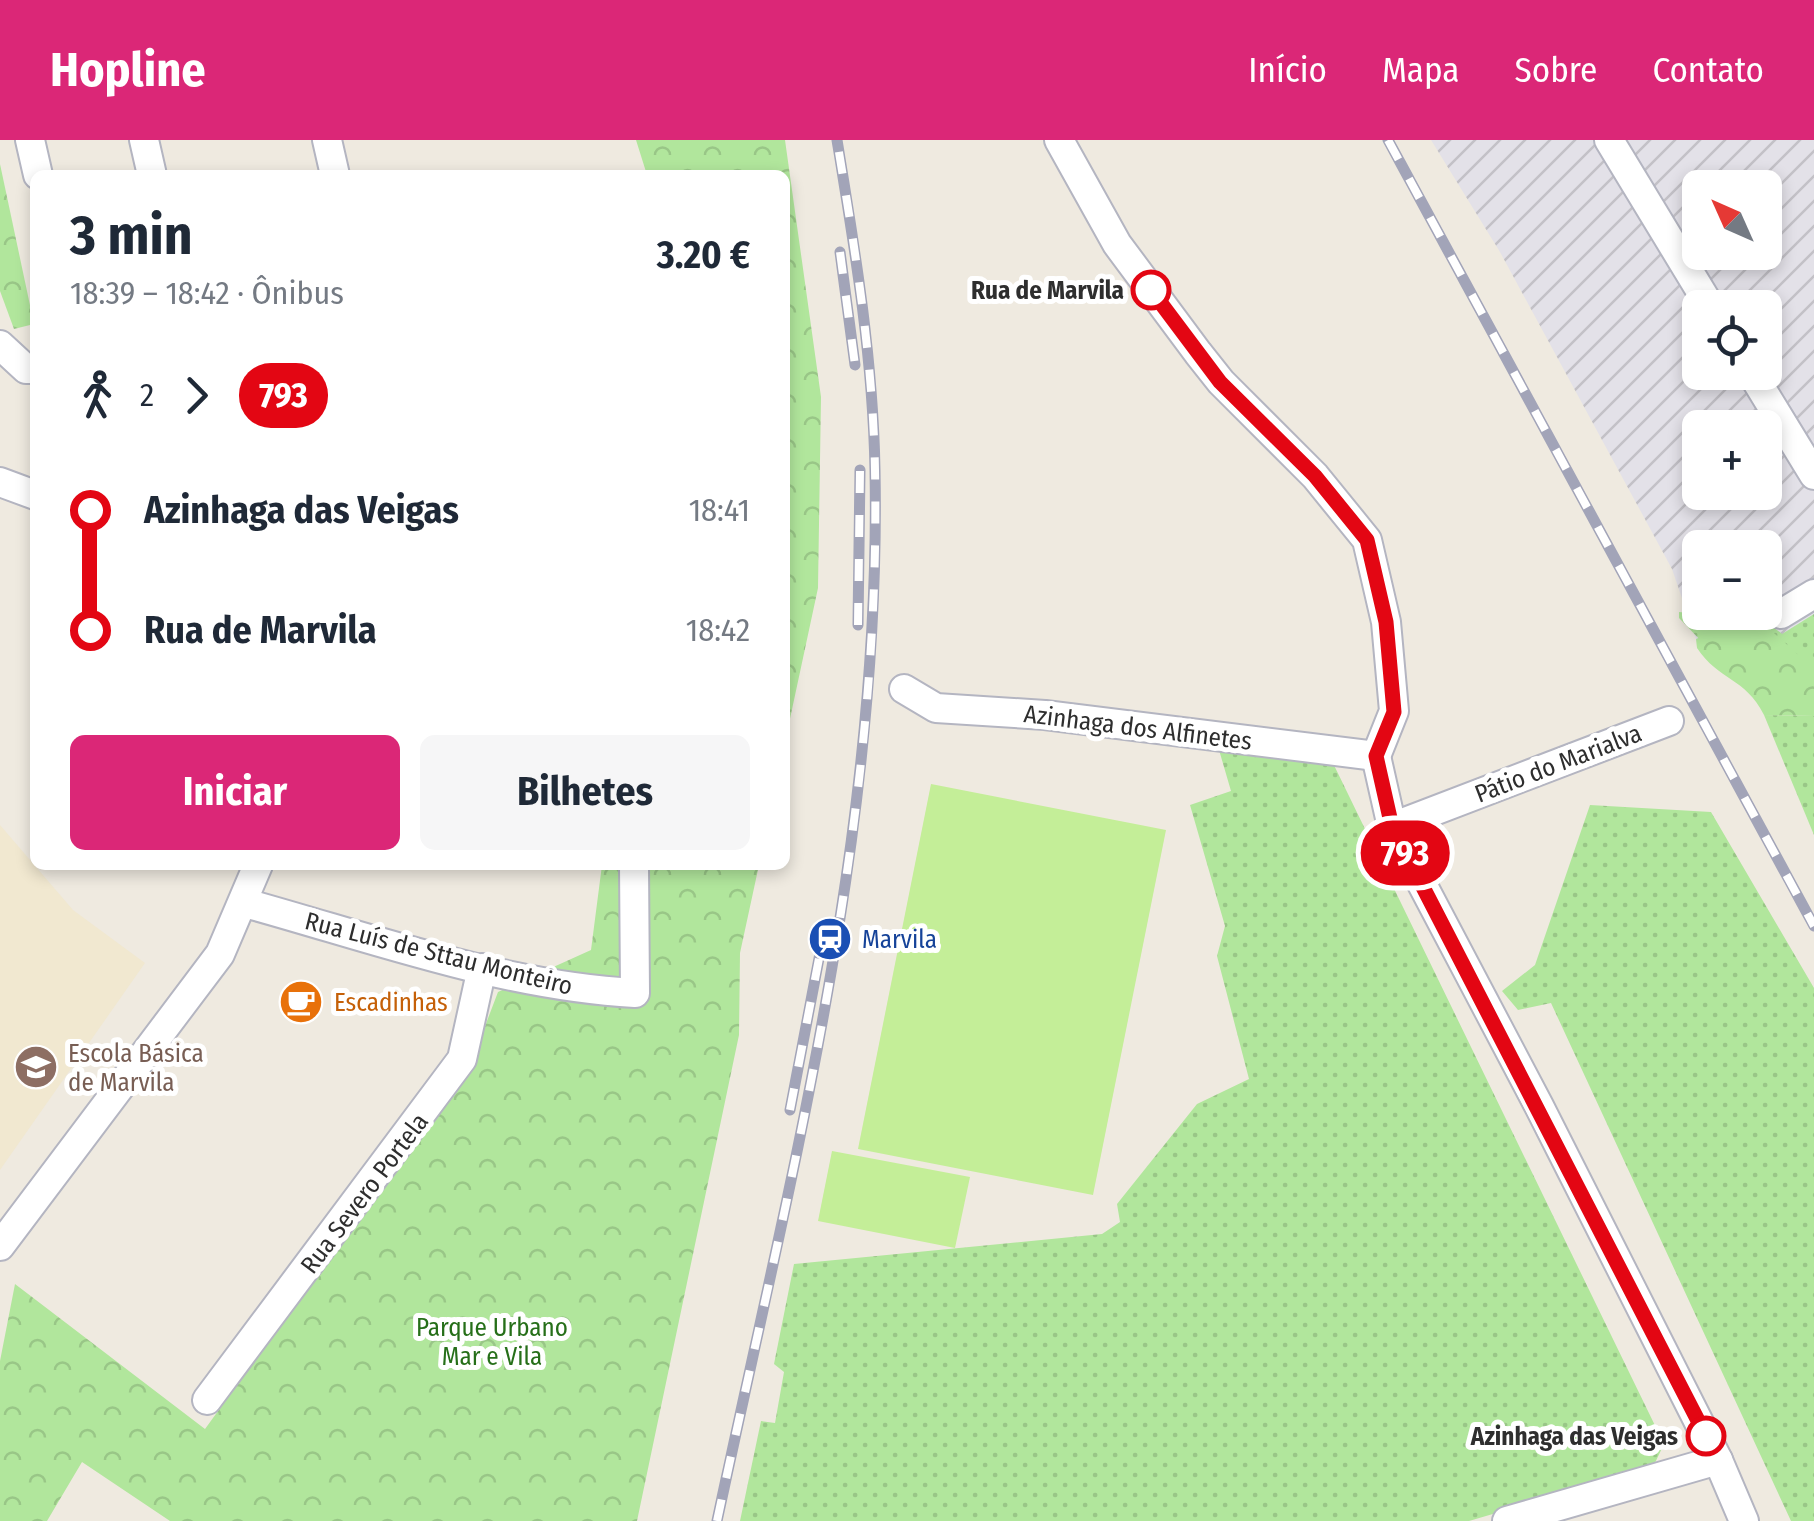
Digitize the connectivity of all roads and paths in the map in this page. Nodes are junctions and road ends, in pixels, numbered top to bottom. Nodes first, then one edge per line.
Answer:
1 (30, 140) edge
2 (144, 140) edge
3 (327, 140) edge
4 (1059, 140) edge
5 (1609, 140) edge
6 (37, 170) edge
7 (151, 170) edge
8 (334, 170) edge
9 (1701, 290) edge
10 (0, 346) edge
11 (30, 368) edge
12 (1762, 390) edge
13 (1814, 475) edge
14 (0, 482) edge
15 (30, 493) edge
16 (1814, 594) edge
17 (1782, 613) edge
18 (904, 689) dead end
19 (1669, 720) dead end
20 (1376, 756) junction
21 (1392, 827) junction
22 (256, 870) edge
23 (634, 870) edge
24 (245, 903) junction
25 (482, 968) junction
26 (0, 1246) edge
27 (207, 1400) dead end
28 (1718, 1460) junction
29 (1508, 1521) edge
30 (1744, 1521) edge

1 - 6 street
2 - 7 street
3 - 8 street
4 - 20 street
5 - 9 street
10 - 11 street
12 - 13 street
14 - 15 street
16 - 17 street
18 - 20 street, Azinhaga dos Alfinetes
19 - 21 street, Pátio do Marialva
20 - 21 street
21 - 28 street
22 - 24 street
23 - 25 street, Rua Luís de Sttau Monteiro
24 - 25 street, Rua Luís de Sttau Monteiro
24 - 26 street
25 - 27 street, Rua Severo Portela
28 - 29 street
28 - 30 street

